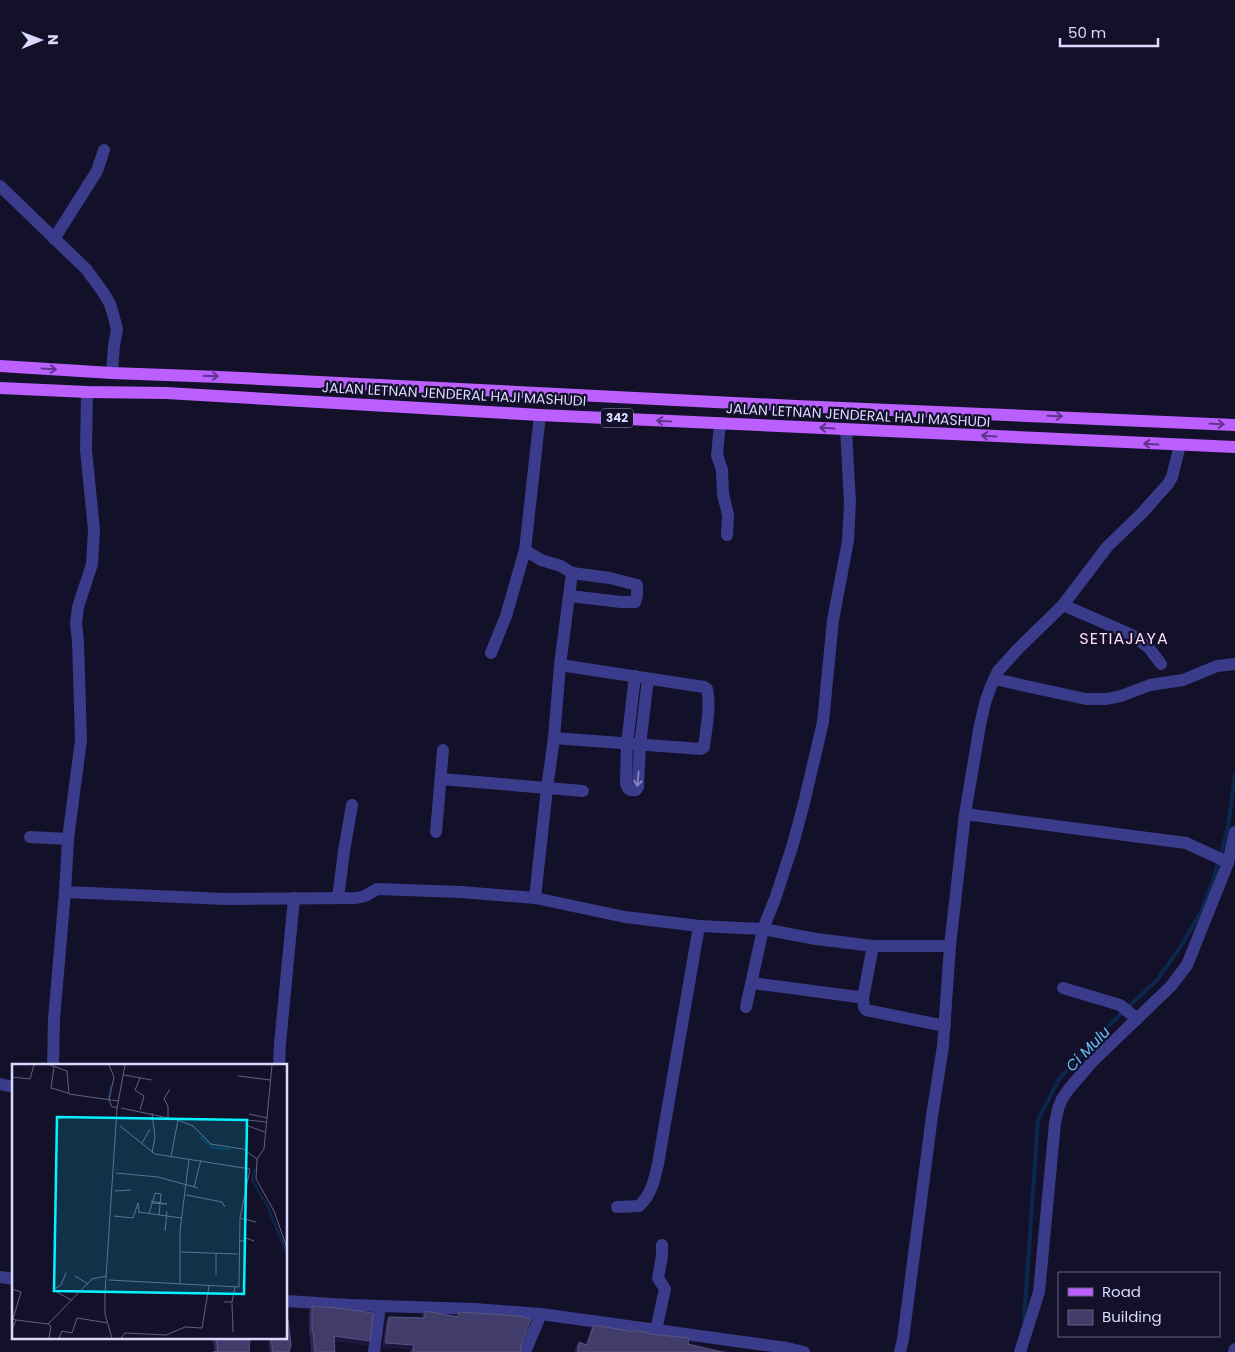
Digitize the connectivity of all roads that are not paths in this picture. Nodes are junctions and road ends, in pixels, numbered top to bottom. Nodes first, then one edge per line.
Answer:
1 (104, 150) dead end
2 (0, 186) edge
3 (54, 239) junction
4 (0, 366) edge
5 (112, 373) junction
6 (0, 388) edge
7 (87, 392) junction
8 (540, 415) junction
9 (720, 423) junction
10 (1235, 425) edge
11 (846, 429) junction
12 (1180, 445) junction
13 (1235, 447) edge
14 (727, 535) dead end
15 (525, 550) junction
16 (572, 573) junction
17 (570, 596) junction
18 (1063, 605) junction
19 (491, 653) dead end
20 (1161, 664) dead end
21 (1235, 664) edge
22 (560, 665) junction
23 (642, 677) junction
24 (994, 679) junction
25 (554, 738) junction
26 (634, 744) junction
27 (443, 750) dead end
28 (441, 779) junction
29 (547, 788) junction
30 (583, 791) dead end
31 (352, 805) dead end
32 (966, 814) junction
33 (436, 832) dead end
34 (1235, 832) edge
35 (30, 837) dead end
36 (68, 839) junction
37 (1225, 861) junction
38 (66, 892) junction
39 (294, 898) junction
40 (338, 898) junction
41 (536, 898) junction
42 (699, 926) junction
43 (763, 929) junction
44 (873, 946) junction
45 (950, 946) junction
46 (752, 983) junction
47 (1063, 988) dead end
48 (863, 998) junction
49 (746, 1007) dead end
50 (1128, 1012) junction
51 (945, 1026) junction
52 (53, 1064) edge
53 (279, 1064) edge
54 (616, 1208) dead end
55 (662, 1245) dead end
56 (288, 1301) edge
57 (380, 1306) junction
58 (541, 1314) junction
59 (656, 1330) junction
60 (374, 1352) edge
61 (526, 1352) edge
62 (804, 1352) edge
63 (900, 1352) edge
64 (1020, 1352) edge

1 - 3 street
2 - 3 street
3 - 5 street
4 -> 5 main road, JALAN LETNAN JENDERAL HAJI MASHUDI / 342
5 -> 10 main road, JALAN LETNAN JENDERAL HAJI MASHUDI / 342
6 - 7 main road, JALAN LETNAN JENDERAL HAJI MASHUDI / 342
7 - 8 main road, JALAN LETNAN JENDERAL HAJI MASHUDI / 342
7 - 36 street
9 -> 8 main road, JALAN LETNAN JENDERAL HAJI MASHUDI / 342
8 - 15 street
11 -> 9 main road, JALAN LETNAN JENDERAL HAJI MASHUDI / 342
9 - 14 street
12 -> 11 main road, JALAN LETNAN JENDERAL HAJI MASHUDI / 342
11 - 43 street
12 - 13 main road, JALAN LETNAN JENDERAL HAJI MASHUDI / 342
12 - 18 street
15 - 16 street
15 - 19 street
16 - 17 street
16 - 17 street
17 - 22 street
18 - 20 street
18 - 24 street
21 - 24 street
22 - 23 street
22 - 25 street
23 - 26 street
23 - 26 street
24 - 32 street
25 - 26 street
25 - 29 street
27 - 28 street
28 - 29 street
28 - 33 street
29 - 30 street
29 - 41 street
31 - 40 street
32 - 37 street
32 - 45 street
34 - 37 street
35 - 36 street
36 - 38 street
37 - 50 street
38 - 39 street
38 - 52 street
39 - 40 street
39 - 53 street
40 - 41 street
41 - 42 street
42 - 43 street
42 - 54 street
43 - 44 street
43 - 46 street
44 - 45 street
44 - 48 street
45 - 51 street
46 - 48 street
46 - 49 street
47 - 50 street
48 - 51 street
50 - 64 street
51 - 63 street
55 - 59 street
56 - 57 street
57 - 58 street
57 - 60 street
58 - 59 street
58 - 61 street
59 - 62 street

